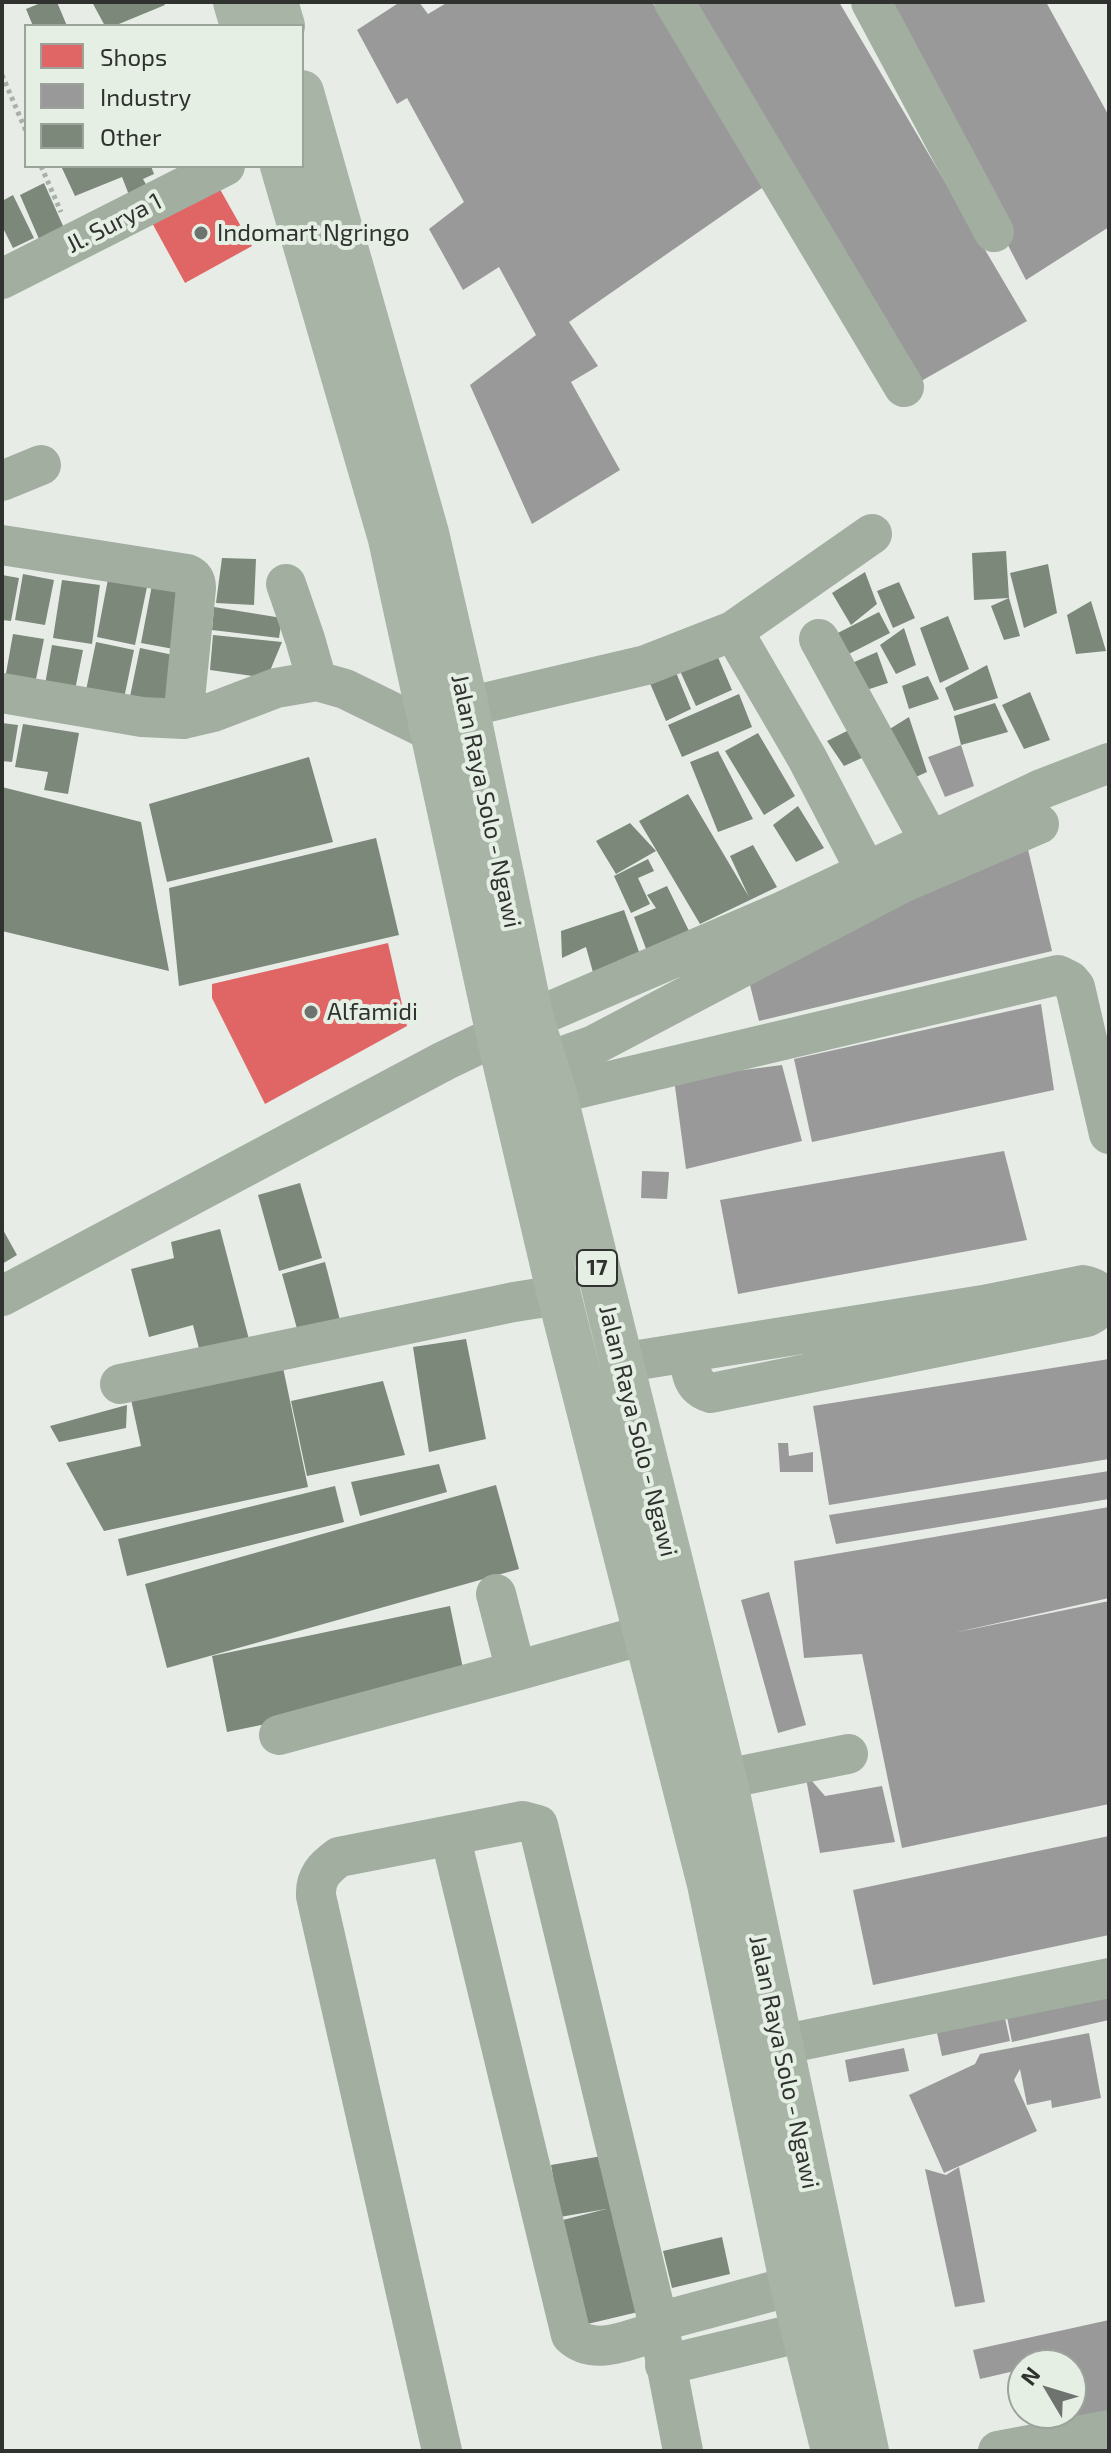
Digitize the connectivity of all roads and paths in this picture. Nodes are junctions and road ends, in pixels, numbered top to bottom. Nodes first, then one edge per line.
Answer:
1 (235, 2) edge
2 (276, 2) edge
3 (674, 2) edge
4 (871, 2) edge
5 (241, 24) edge
6 (282, 24) edge
7 (2, 75) edge
8 (304, 99) edge
9 (24, 126) edge
10 (42, 168) edge
11 (221, 168) edge
12 (283, 168) edge
13 (994, 232) dead end
14 (74, 243) junction
15 (2, 279) edge
16 (904, 387) dead end
17 (41, 465) dead end
18 (2, 481) edge
19 (872, 534) dead end
20 (2, 545) edge
21 (286, 584) dead end
22 (733, 631) junction
23 (819, 639) dead end
24 (317, 681) junction
25 (2, 693) edge
26 (467, 707) junction
27 (183, 719) junction
28 (431, 731) junction
29 (1109, 763) edge
30 (1039, 824) dead end
31 (930, 841) junction
32 (866, 871) junction
33 (515, 1027) junction
34 (550, 1078) junction
35 (1109, 1134) edge
36 (559, 1295) junction
37 (2, 1296) edge
38 (688, 1352) junction
39 (620, 1363) junction
40 (120, 1384) dead end
41 (496, 1594) dead end
42 (647, 1634) junction
43 (516, 1671) junction
44 (279, 1735) dead end
45 (848, 1754) dead end
46 (725, 1779) junction
47 (450, 1835) junction
48 (1109, 1978) edge
49 (780, 2045) junction
50 (792, 2286) junction
51 (803, 2332) junction
52 (661, 2339) junction
53 (1109, 2430) edge
54 (442, 2451) edge
55 (683, 2451) edge
56 (833, 2451) edge
57 (867, 2451) edge
58 (998, 2451) edge

1 - 5 highway
2 - 6 highway
3 - 16 street
4 - 13 street
7 - 9 path
8 - 26 highway, Jalan Raya Solo - Ngawi / 17
10 - 14 path
11 - 14 street, Jl. Surya 1
12 - 28 highway, Jalan Raya Solo - Ngawi / 17
14 - 15 street, Jl. Surya 1
17 - 18 street
19 - 22 street
20 - 27 street
21 - 24 street
22 - 26 street
22 - 32 street
23 - 31 street
24 - 27 street
24 - 28 street
25 - 27 street
26 - 33 highway, Jalan Raya Solo - Ngawi / 17
28 - 33 highway, Jalan Raya Solo - Ngawi / 17
29 - 31 street
30 - 34 street
31 - 32 street
32 - 33 street
33 - 34 highway, Jalan Raya Solo - Ngawi / 17
33 - 36 highway, Jalan Raya Solo - Ngawi / 17
33 - 37 street
34 - 35 street
34 - 39 highway, Jalan Raya Solo - Ngawi / 17
36 - 40 street
36 - 42 highway, Jalan Raya Solo - Ngawi / 17
38 - 38 street
38 - 39 street
39 - 46 highway, Jalan Raya Solo - Ngawi / 17
41 - 43 street
42 - 43 street
42 - 50 highway, Jalan Raya Solo - Ngawi / 17
43 - 44 street
45 - 46 street
46 - 49 highway, Jalan Raya Solo - Ngawi / 17
47 - 52 street
47 - 52 street
47 - 54 street
48 - 49 street
49 - 57 highway, Jalan Raya Solo - Ngawi / 17
50 - 51 highway, Jalan Raya Solo - Ngawi / 17
50 - 52 street
51 - 52 street
51 - 56 highway, Jalan Raya Solo - Ngawi / 17
52 - 55 street
53 - 58 street

